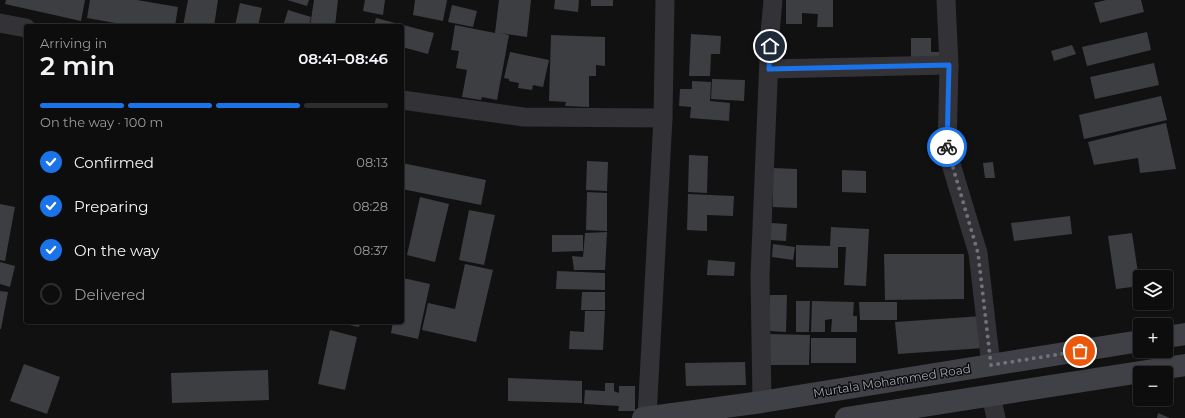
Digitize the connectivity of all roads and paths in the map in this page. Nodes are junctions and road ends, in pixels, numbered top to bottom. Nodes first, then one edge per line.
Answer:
1 (665, 0) edge
2 (773, 0) edge
3 (946, 0) edge
4 (0, 23) edge
5 (24, 28) edge
6 (949, 65) junction
7 (769, 69) junction
8 (404, 100) edge
9 (662, 118) junction
10 (1185, 334) edge
11 (1173, 336) edge
12 (1133, 342) edge
13 (991, 365) junction
14 (1185, 365) edge
15 (991, 394) junction
16 (762, 402) junction
17 (643, 418) edge
18 (647, 418) edge
19 (846, 418) edge
20 (996, 418) edge

1 - 9 street
2 - 7 street
3 - 6 street
4 - 5 street
6 - 7 street
6 - 13 street
7 - 16 street
8 - 9 street
9 - 18 street
10 - 11 main road
12 - 13 main road, Murtala Mohammed Road
13 - 16 main road, Murtala Mohammed Road
14 - 15 main road
15 - 19 main road
15 - 20 street
16 - 18 main road, Murtala Mohammed Road
17 - 18 main road, Murtala Mohammed Road

